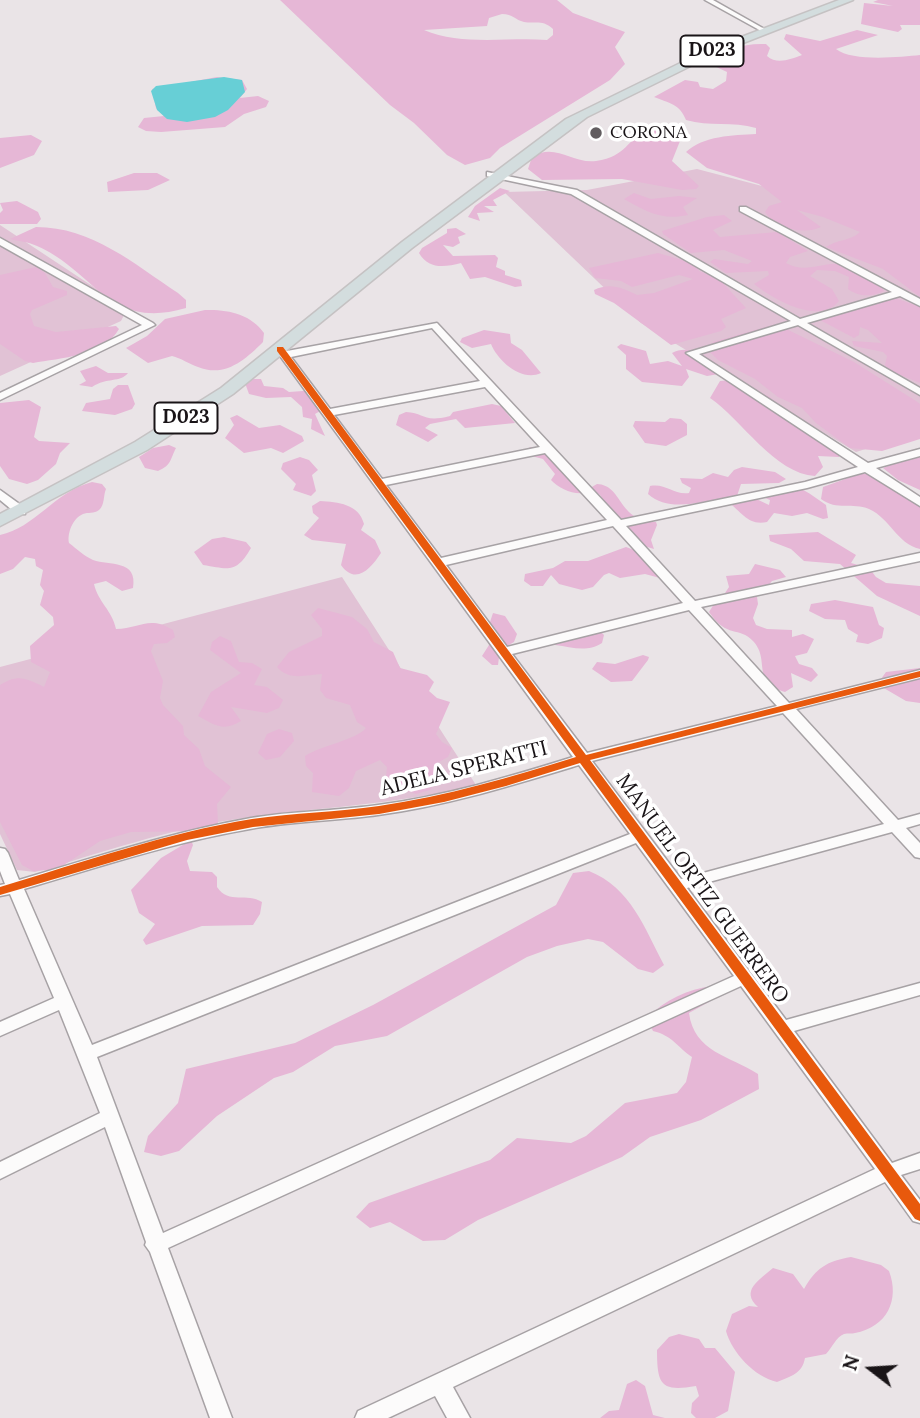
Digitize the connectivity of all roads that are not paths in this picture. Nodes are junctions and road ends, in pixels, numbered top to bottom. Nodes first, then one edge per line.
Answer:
1 (708, 0) edge
2 (848, 0) edge
3 (765, 31) junction
4 (494, 175) junction
5 (743, 209) dead end
6 (0, 241) edge
7 (900, 293) junction
8 (920, 303) edge
9 (795, 321) junction
10 (282, 352) junction
11 (488, 383) junction
12 (920, 393) edge
13 (0, 397) edge
14 (327, 413) junction
15 (548, 449) junction
16 (920, 452) edge
17 (866, 466) junction
18 (378, 483) junction
19 (0, 494) edge
20 (920, 502) edge
21 (21, 510) junction
22 (0, 521) edge
23 (617, 523) junction
24 (920, 557) edge
25 (437, 563) junction
26 (692, 605) junction
27 (503, 652) junction
28 (920, 674) edge
29 (785, 706) junction
30 (582, 758) junction
31 (920, 819) edge
32 (895, 826) junction
33 (639, 836) junction
34 (0, 853) edge
35 (920, 853) edge
36 (676, 886) junction
37 (7, 888) edge
38 (744, 978) junction
39 (920, 989) edge
40 (63, 1001) junction
41 (781, 1028) junction
42 (0, 1029) edge
43 (87, 1054) junction
44 (108, 1117) junction
45 (920, 1161) edge
46 (0, 1171) edge
47 (887, 1172) junction
48 (920, 1215) edge
49 (155, 1245) junction
50 (440, 1384) junction
51 (221, 1418) edge
52 (366, 1418) edge
53 (459, 1418) edge

1 - 3 street
2 - 3 main road, D023
3 - 4 main road, D023
4 - 9 street
4 - 10 main road, D023
5 - 7 street
6 - 13 street
7 - 8 street
7 - 9 street
9 - 12 street
9 - 17 street
10 - 11 street
10 - 14 street, MANUEL ORTIZ GUERRERO
10 - 21 main road, D023
11 - 14 street
11 - 15 street
14 - 18 street, MANUEL ORTIZ GUERRERO
15 - 18 street
15 - 23 street
16 - 17 street
17 - 20 street
17 - 23 street
18 - 25 street, MANUEL ORTIZ GUERRERO
19 - 21 street
21 - 22 main road, D023
23 - 25 street
23 - 26 street
24 - 26 street
25 - 27 street, MANUEL ORTIZ GUERRERO
26 - 27 street
26 - 29 street
27 - 30 street, MANUEL ORTIZ GUERRERO
28 - 29 street, ADELA SPERATTI
29 - 30 street, ADELA SPERATTI
29 - 32 street
30 - 33 street, MANUEL ORTIZ GUERRERO
30 - 37 street, ADELA SPERATTI
31 - 32 street
32 - 35 street
32 - 36 street
33 - 36 street, MANUEL ORTIZ GUERRERO
33 - 43 street
34 - 37 street
36 - 38 street, MANUEL ORTIZ GUERRERO
37 - 40 street
38 - 41 street, MANUEL ORTIZ GUERRERO
38 - 49 street
39 - 41 street
40 - 42 street
40 - 43 street
41 - 47 street, MANUEL ORTIZ GUERRERO
43 - 44 street
44 - 46 street
44 - 49 street
45 - 47 street
47 - 48 street, MANUEL ORTIZ GUERRERO
47 - 50 street
49 - 51 street
50 - 52 street
50 - 53 street

